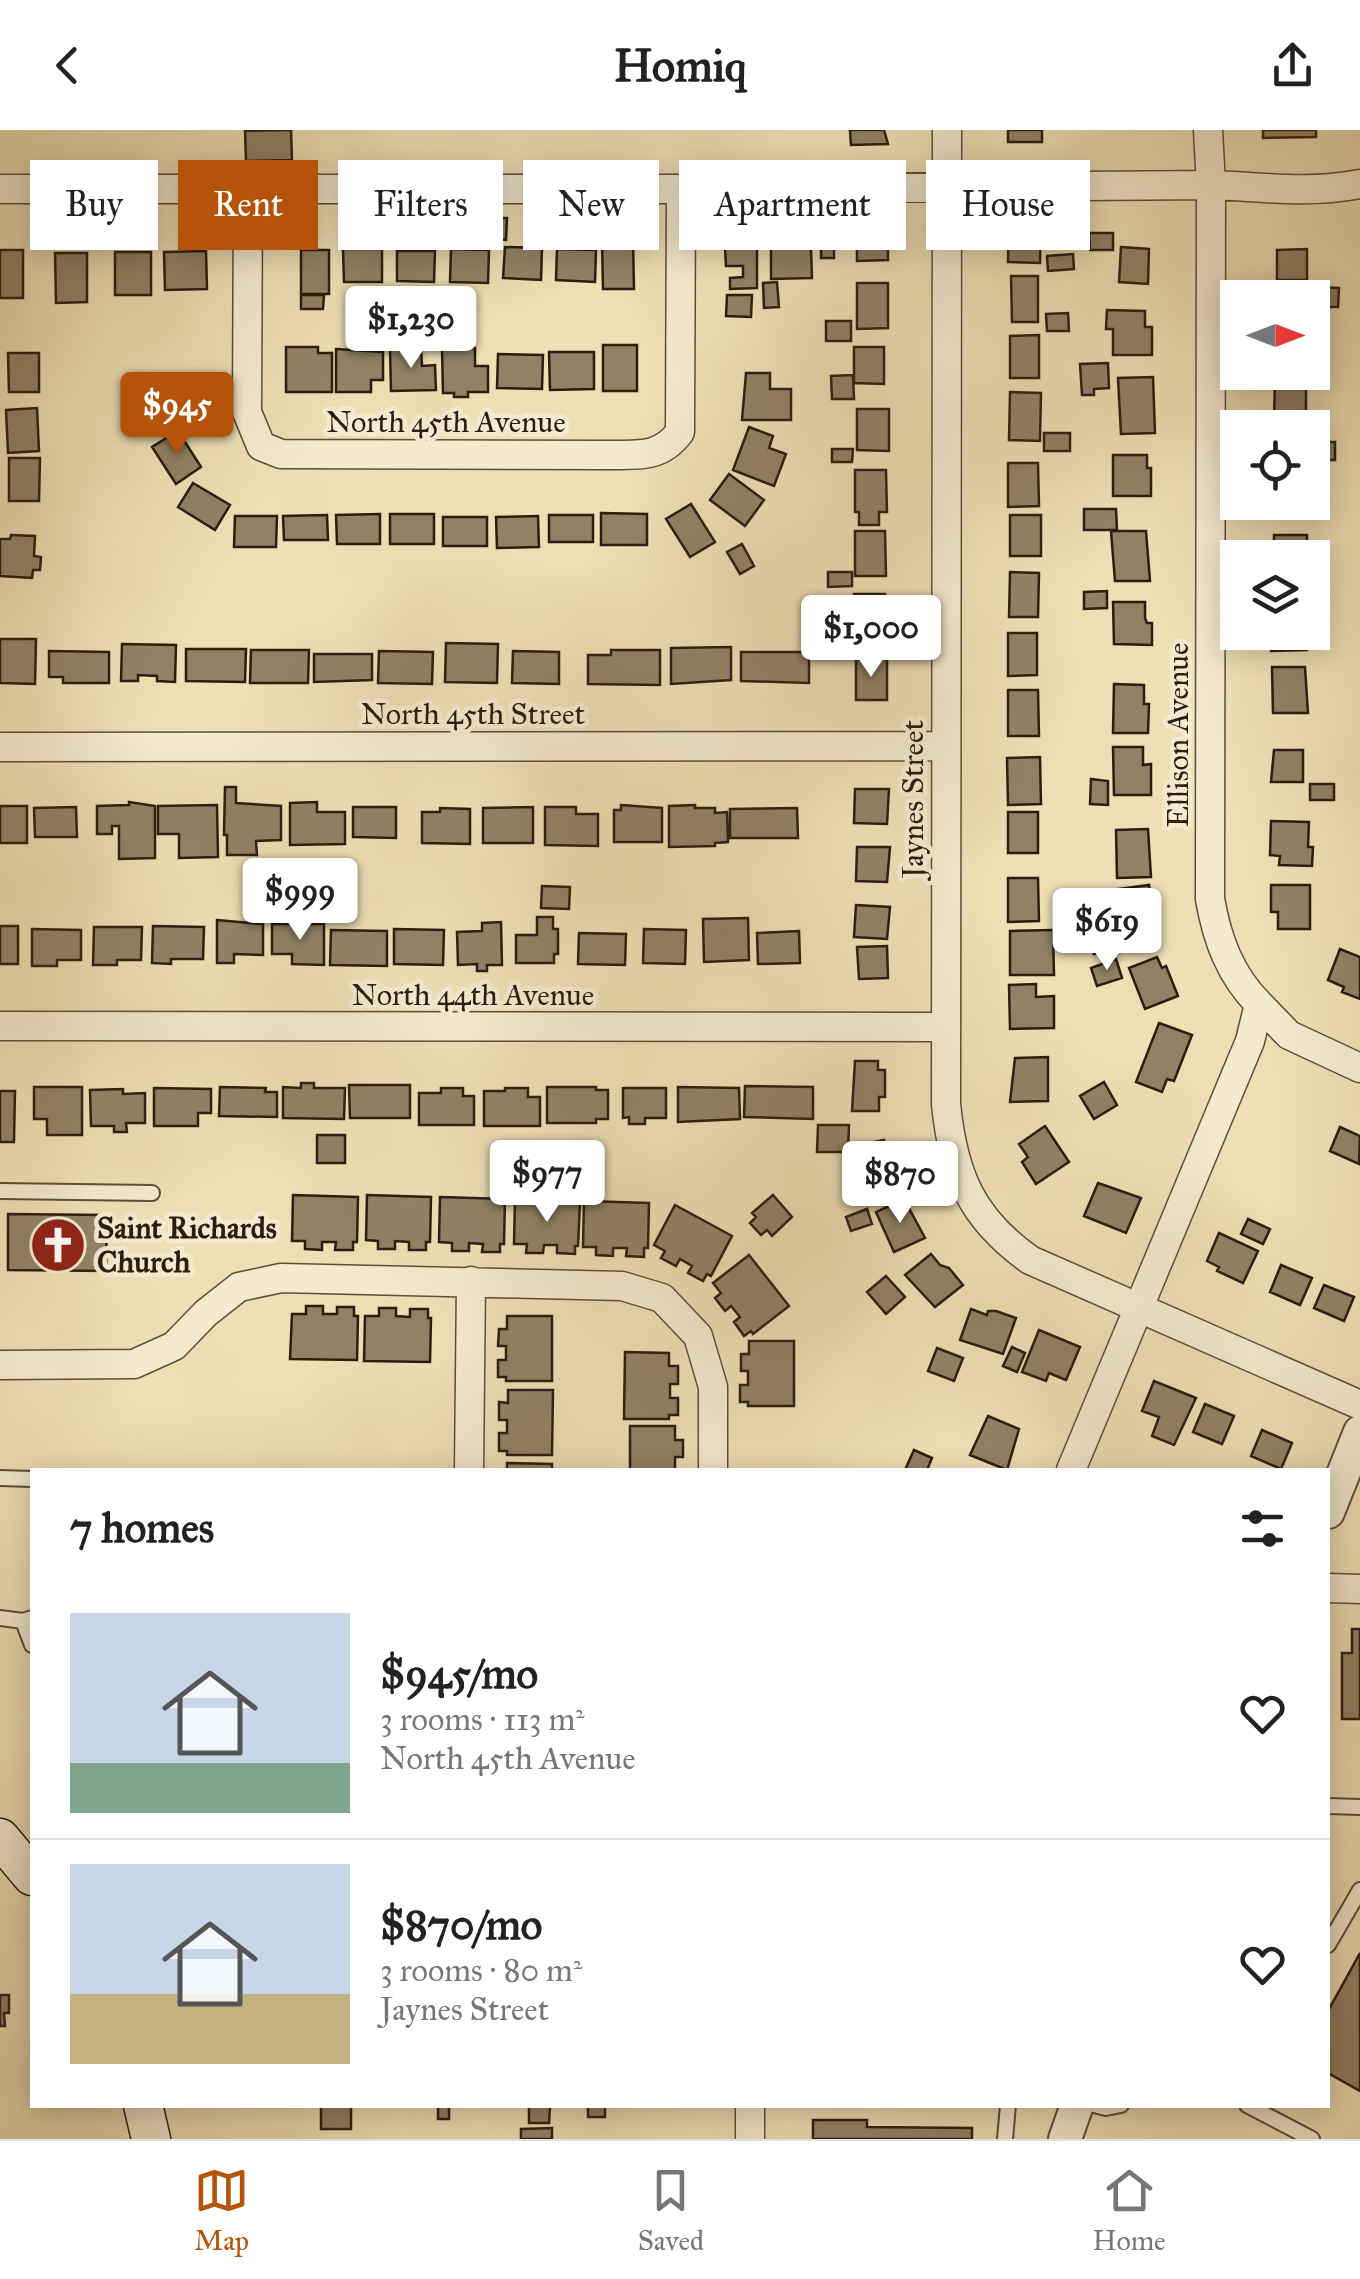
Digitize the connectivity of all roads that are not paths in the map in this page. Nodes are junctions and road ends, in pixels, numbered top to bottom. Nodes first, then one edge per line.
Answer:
1 (947, 130) edge
2 (1208, 130) edge
3 (947, 160) edge
4 (1360, 184) edge
5 (1211, 185) junction
6 (1090, 186) edge
7 (0, 188) edge
8 (178, 188) edge
9 (318, 188) edge
10 (679, 189) edge
11 (248, 250) edge
12 (681, 250) edge
13 (947, 250) edge
14 (946, 746) junction
15 (0, 747) edge
16 (1259, 1004) junction
17 (0, 1026) edge
18 (945, 1026) junction
19 (1360, 1068) edge
20 (0, 1191) edge
21 (152, 1193) dead end
22 (471, 1281) junction
23 (1138, 1308) junction
24 (0, 1365) edge
25 (1360, 1404) edge
26 (1360, 1432) edge
27 (469, 1468) edge
28 (714, 1468) edge
29 (1072, 1468) edge
30 (0, 1478) edge
31 (30, 1479) edge
32 (1330, 1507) edge
33 (1330, 1588) edge
34 (1360, 1590) edge
35 (0, 1618) edge
36 (28, 1620) edge
37 (1330, 1806) edge
38 (1360, 1807) edge
39 (0, 1838) edge
40 (30, 1874) edge
41 (1360, 1890) edge
42 (1330, 1941) edge
43 (144, 2108) edge
44 (750, 2108) edge
45 (1008, 2108) edge
46 (1077, 2108) edge
47 (1253, 2108) edge
48 (152, 2139) edge
49 (750, 2139) edge
50 (1005, 2139) edge
51 (1065, 2139) edge
52 (1312, 2139) edge

1 - 3 street, Jaynes Street
2 - 5 street, Ellison Avenue
4 - 5 street
5 - 6 street
5 - 16 street, Ellison Avenue
7 - 8 street
9 - 10 street
11 - 12 street, North 45th Avenue
13 - 14 street, Jaynes Street
14 - 15 street, North 45th Street
14 - 18 street, Jaynes Street
16 - 19 street
16 - 23 street
17 - 18 street, North 44th Avenue
18 - 23 street, Jaynes Street
20 - 21 lane
22 - 24 street
22 - 27 street
22 - 28 street
23 - 25 street, Jaynes Street
23 - 29 street
26 - 32 street
30 - 31 lane
33 - 34 street
35 - 36 lane
37 - 38 lane
39 - 40 main road
41 - 42 lane
43 - 48 main road
44 - 49 street
45 - 50 lane
46 - 51 street
47 - 52 lane

